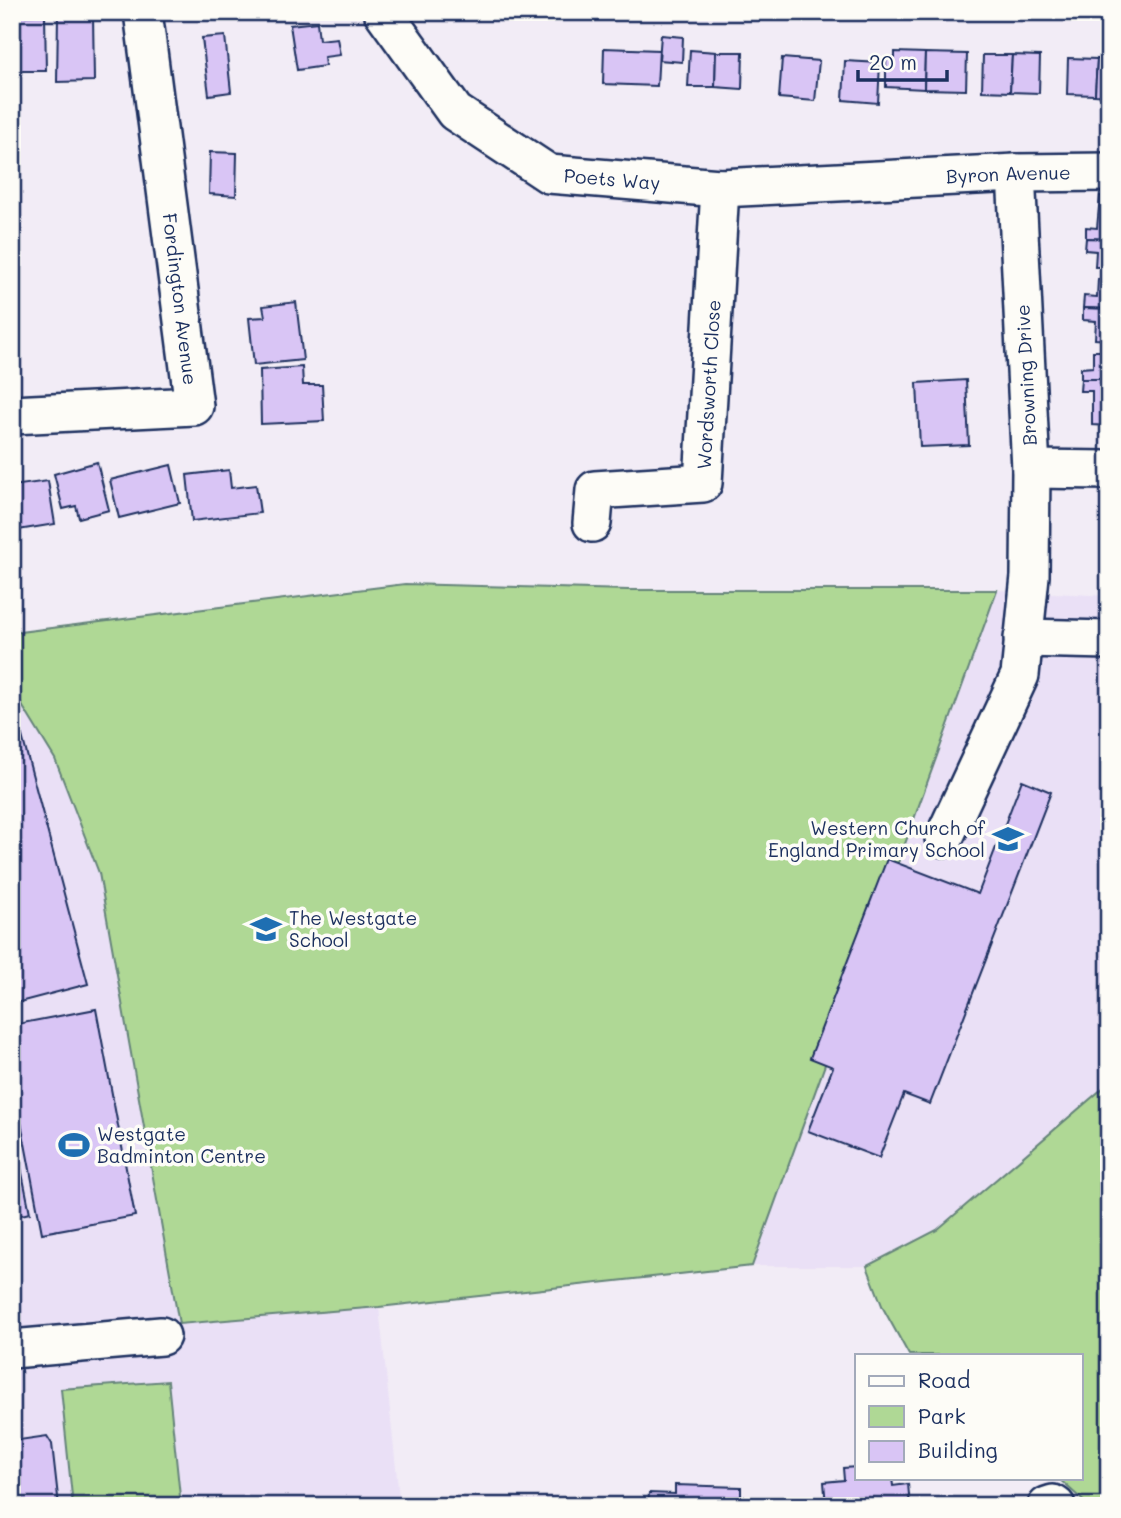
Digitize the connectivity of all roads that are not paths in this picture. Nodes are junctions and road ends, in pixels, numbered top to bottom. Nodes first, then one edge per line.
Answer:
1 (143, 12) edge
2 (383, 12) edge
3 (1109, 172) edge
4 (1016, 173) junction
5 (909, 178) joint
6 (720, 188) junction
7 (12, 415) edge
8 (1031, 469) junction
9 (1109, 470) edge
10 (592, 523) dead end
11 (1023, 638) junction
12 (1109, 640) edge
13 (944, 838) dead end
14 (161, 1336) dead end
15 (12, 1349) edge
16 (1047, 1506) edge
17 (1056, 1506) edge

1 - 7 street, Fordington Avenue
2 - 6 street, Poets Way
3 - 4 street, Byron Avenue
4 - 5 street, Byron Avenue
4 - 8 street, Browning Drive
5 - 6 street, Poets Way
6 - 10 street, Wordsworth Close
8 - 9 street
8 - 11 street, Browning Drive
11 - 12 street
11 - 13 street, Browning Drive
14 - 15 street
16 - 17 street

